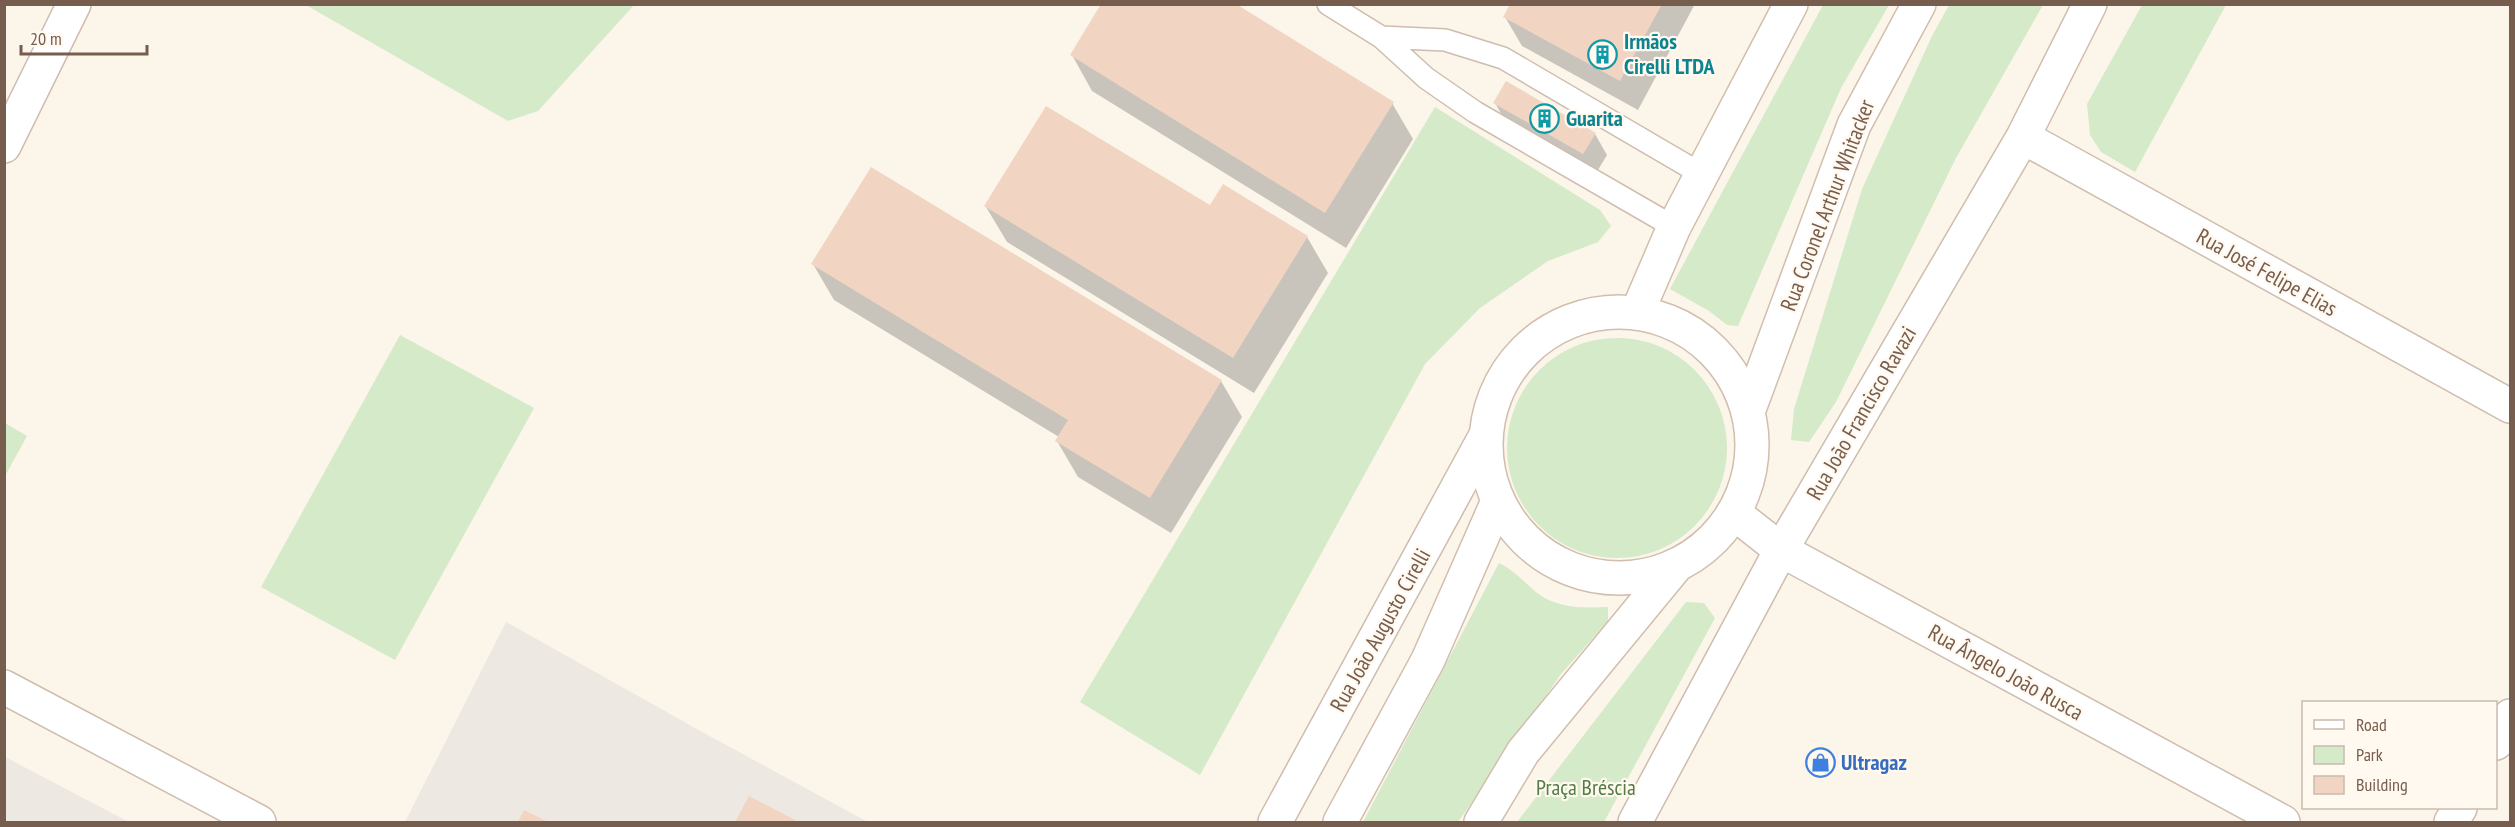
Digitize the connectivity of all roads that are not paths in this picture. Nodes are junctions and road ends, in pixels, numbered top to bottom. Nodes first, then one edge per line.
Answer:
1 (74, 4) edge
2 (1328, 4) edge
3 (1791, 4) edge
4 (1919, 4) edge
5 (2090, 4) edge
6 (1381, 38) junction
7 (2023, 137) junction
8 (4, 146) edge
9 (1703, 175) junction
10 (1674, 227) junction
11 (1637, 313) junction
12 (2511, 406) edge
13 (1748, 412) junction
14 (1485, 437) junction
15 (1498, 501) junction
16 (1734, 513) junction
17 (1781, 550) junction
18 (1676, 566) junction
19 (4, 687) edge
20 (2511, 716) edge
21 (2497, 741) edge
22 (2459, 809) edge
23 (259, 822) edge
24 (1275, 822) edge
25 (1340, 822) edge
26 (1481, 822) edge
27 (1635, 822) edge
28 (2283, 822) edge
29 (2451, 822) edge

1 - 8 street
2 - 6 lane
3 - 9 street
4 - 13 street, Rua Coronel Arthur Whitacker
5 - 7 street, Rua João Francisco Ravazi
6 - 9 lane
6 - 10 lane
7 - 12 street, Rua José Felipe Elias
7 - 17 street, Rua João Francisco Ravazi
9 - 10 street
10 - 11 street
11 - 13 street
11 - 14 street
13 - 16 street
14 - 15 street
14 - 24 street, Rua João Augusto Cirelli
15 - 18 street
15 - 25 street
16 - 17 street, Rua Ângelo João Rusca
16 - 18 street
17 - 27 street, Rua João Francisco Ravazi
17 - 28 street, Rua Ângelo João Rusca
18 - 26 street
19 - 23 street
20 - 21 street
22 - 29 street

